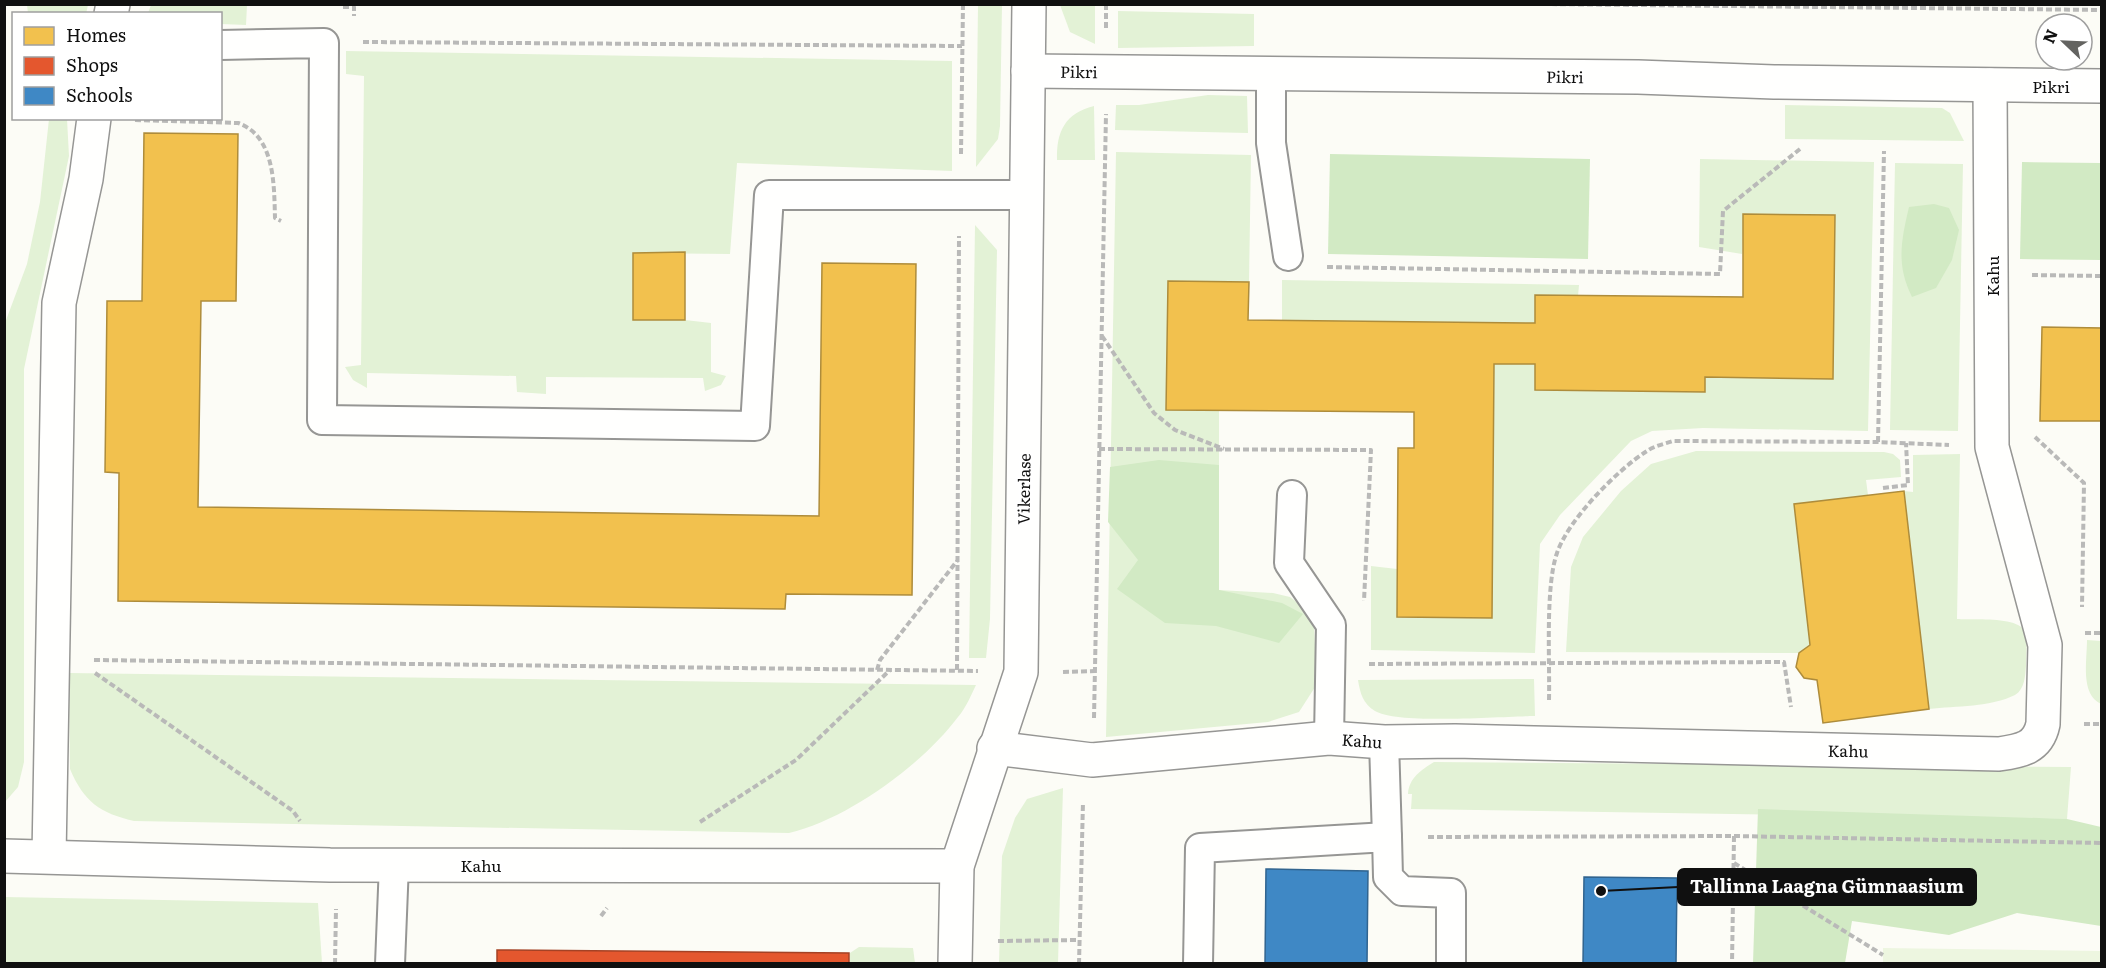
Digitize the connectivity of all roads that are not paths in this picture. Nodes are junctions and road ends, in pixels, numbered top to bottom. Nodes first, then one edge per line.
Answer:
1 (1029, 4) edge
2 (222, 45) edge
3 (1028, 71) junction
4 (1271, 73) junction
5 (1990, 85) junction
6 (2102, 86) edge
7 (94, 120) edge
8 (1026, 195) junction
9 (1288, 256) road end
10 (1292, 495) dead end
11 (1329, 738) junction
12 (1384, 742) junction
13 (994, 748) junction
14 (1387, 837) junction
15 (4, 856) edge
16 (50, 856) junction
17 (394, 864) junction
18 (957, 866) junction
19 (956, 953) edge
20 (390, 963) edge
21 (1198, 963) edge
22 (1451, 963) edge

1 - 3 street, Vikerlase
2 - 8 lane
3 - 4 street, Pikri
3 - 8 street, Vikerlase
4 - 5 street, Pikri
4 - 9 lane
5 - 6 street, Pikri
5 - 12 street, Kahu
7 - 16 street
8 - 13 street, Vikerlase
10 - 11 lane
11 - 12 street, Kahu
11 - 13 street, Kahu
12 - 14 lane
13 - 18 street, Vikerlase
14 - 21 lane
14 - 22 lane
15 - 16 street, Kahu
16 - 17 street, Kahu
17 - 18 street, Kahu
17 - 20 lane
18 - 19 street, Vikerlase

